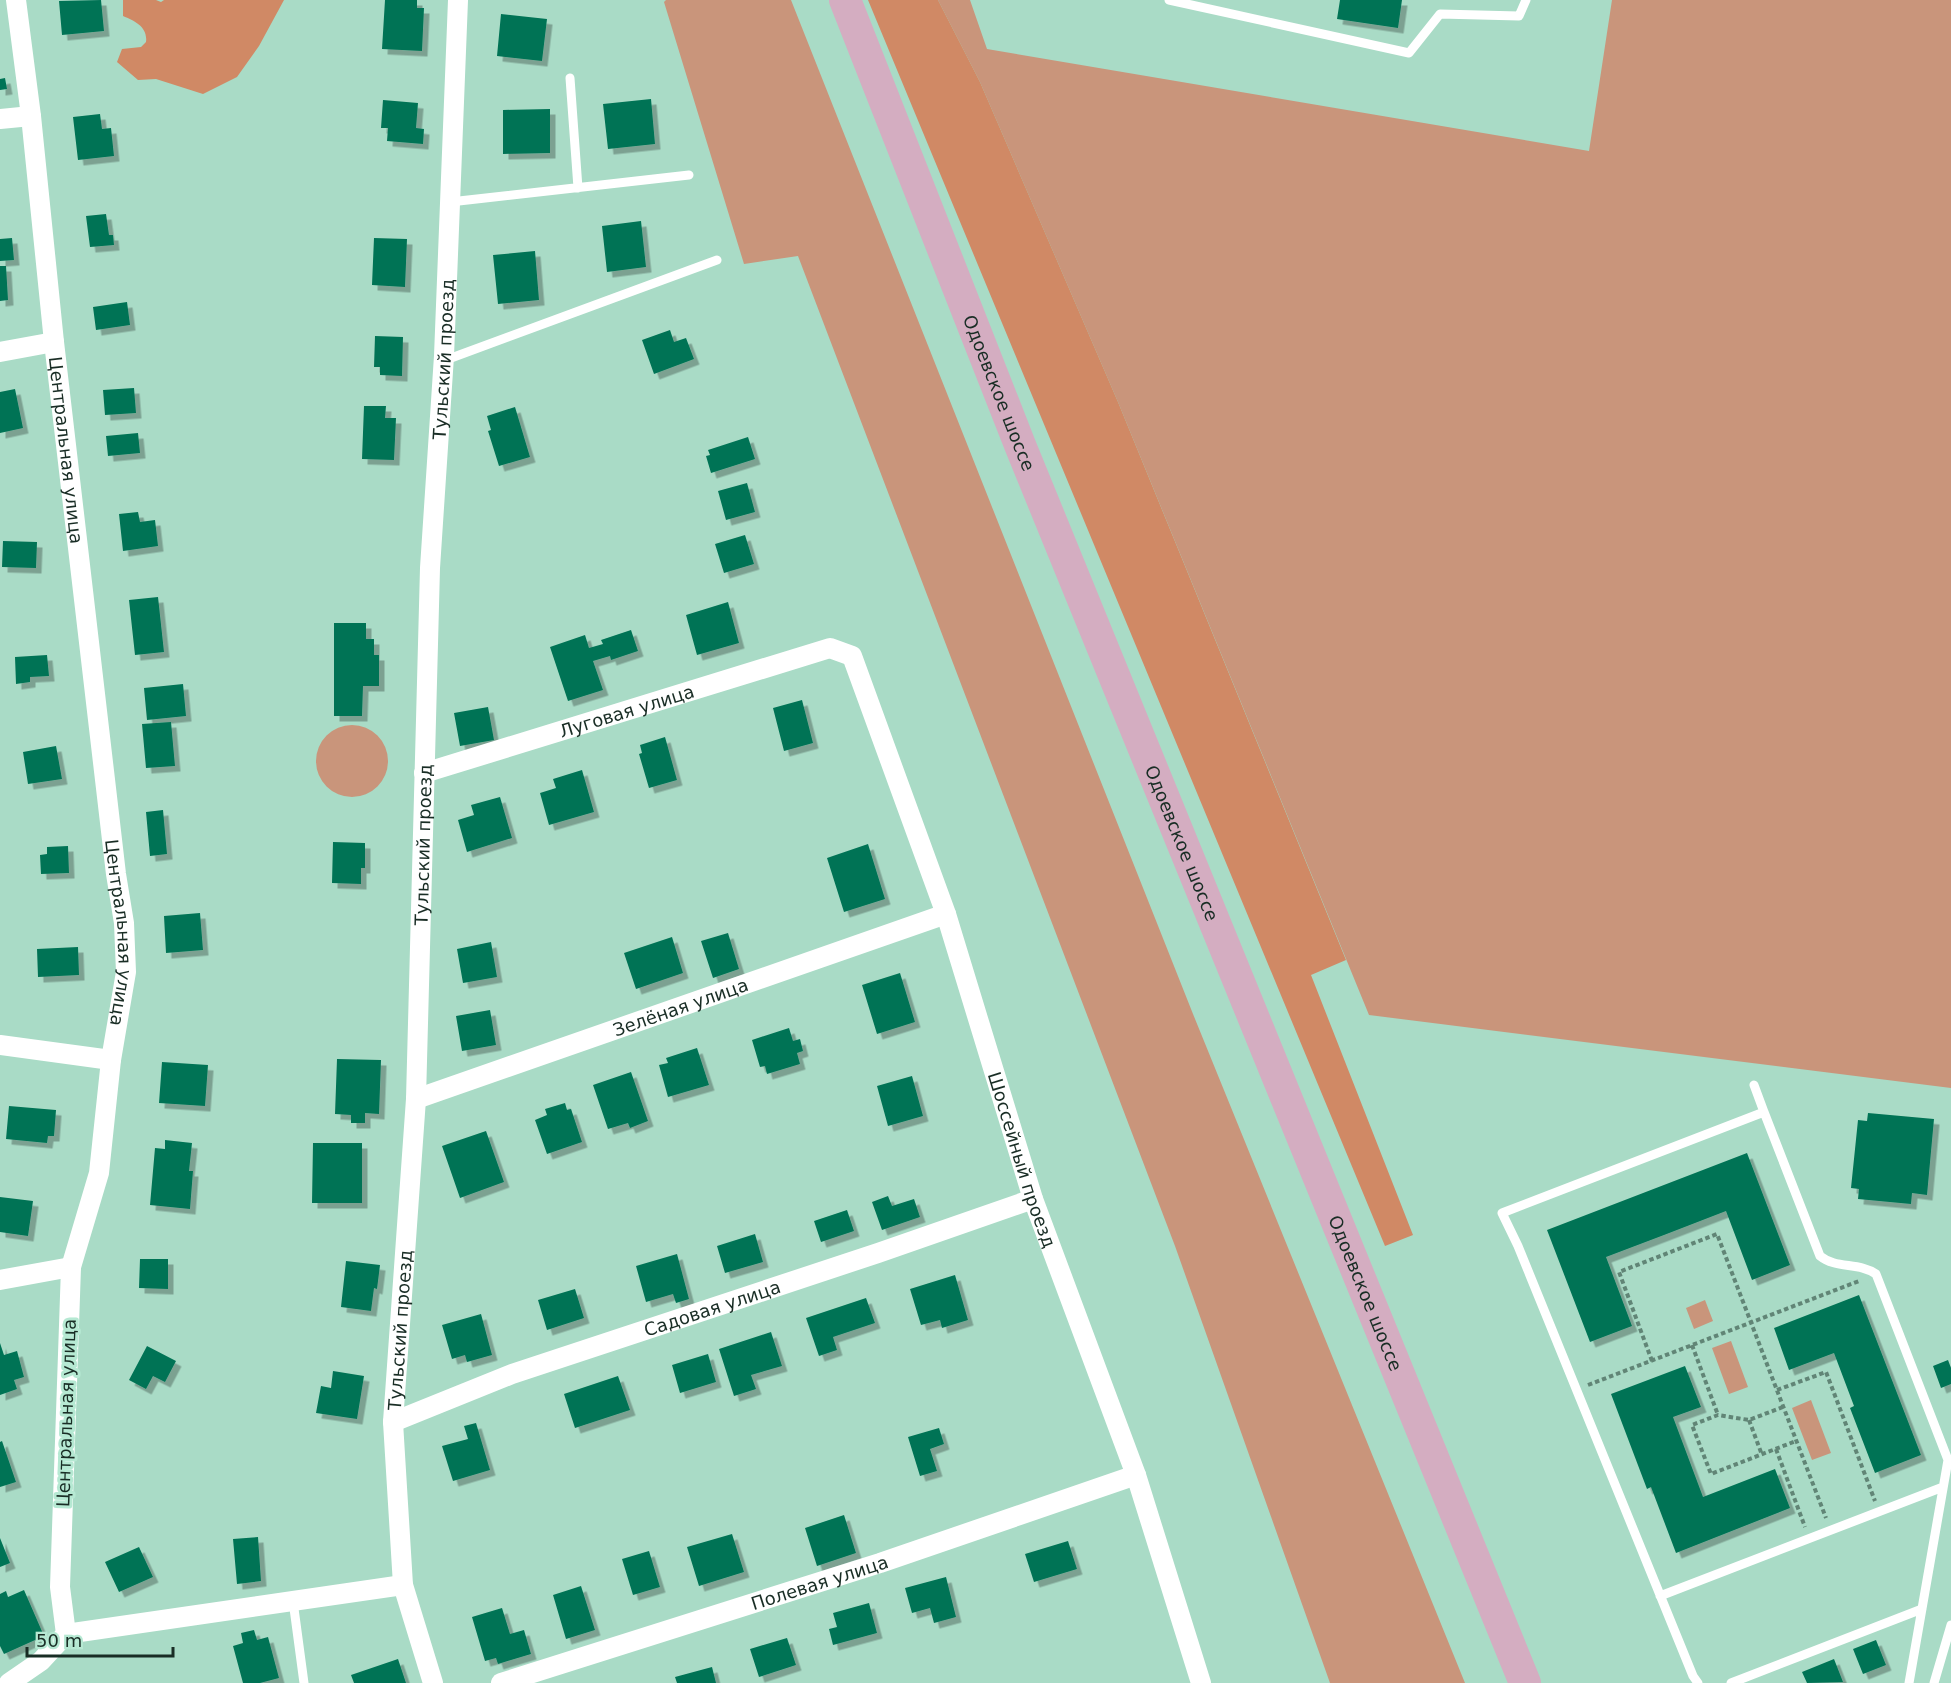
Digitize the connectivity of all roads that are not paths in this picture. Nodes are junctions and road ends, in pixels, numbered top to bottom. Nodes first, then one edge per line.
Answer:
1 (16, 0) edge
2 (458, 0) edge
3 (845, 0) edge
4 (1169, 0) edge
5 (1526, 0) edge
6 (570, 78) dead end
7 (31, 116) junction
8 (0, 119) edge
9 (689, 175) dead end
10 (578, 188) junction
11 (450, 202) junction
12 (717, 260) dead end
13 (54, 342) junction
14 (0, 352) edge
15 (443, 361) junction
16 (830, 648) joint
17 (424, 774) junction
18 (946, 914) junction
19 (0, 1044) edge
20 (111, 1060) junction
21 (1754, 1085) dead end
22 (416, 1098) junction
23 (1764, 1112) junction
24 (1033, 1199) junction
25 (71, 1267) junction
26 (0, 1280) edge
27 (393, 1422) junction
28 (1136, 1475) junction
29 (1943, 1487) junction
30 (403, 1585) junction
31 (1660, 1596) junction
32 (293, 1601) junction
33 (1922, 1609) junction
34 (1951, 1625) edge
35 (66, 1634) junction
36 (9, 1683) edge
37 (304, 1683) edge
38 (433, 1683) edge
39 (501, 1683) edge
40 (1201, 1683) edge
41 (1525, 1683) edge
42 (1698, 1683) edge
43 (1731, 1683) edge
44 (1909, 1683) edge
45 (1934, 1683) edge

1 - 7 street, Центральная улица
2 - 11 street, Тульский проезд
3 - 41 main road, Одоевское шоссе
4 - 5 lane
6 - 10 lane
7 - 8 street
7 - 13 street, Центральная улица
9 - 10 lane
10 - 11 lane
11 - 15 street, Тульский проезд
12 - 15 lane
13 - 14 street
13 - 20 street, Центральная улица
15 - 17 street, Тульский проезд
16 - 17 street, Луговая улица
16 - 18 street, Шоссейный проезд
17 - 22 street, Тульский проезд
18 - 22 street, Зелёная улица
18 - 24 street, Шоссейный проезд
19 - 20 street
20 - 25 street, Центральная улица
21 - 23 lane
22 - 27 street, Тульский проезд
23 - 29 lane
23 - 31 lane
24 - 27 street, Садовая улица
24 - 28 street, Шоссейный проезд
25 - 26 street
25 - 35 street, Центральная улица
27 - 30 street, Тульский проезд
28 - 39 street, Полевая улица
28 - 40 street, Шоссейный проезд
29 - 31 lane
29 - 33 lane
30 - 32 street
30 - 38 street, Тульский проезд
31 - 42 lane
32 - 35 street
32 - 37 lane
33 - 43 lane
33 - 44 lane
34 - 45 lane
35 - 36 street

